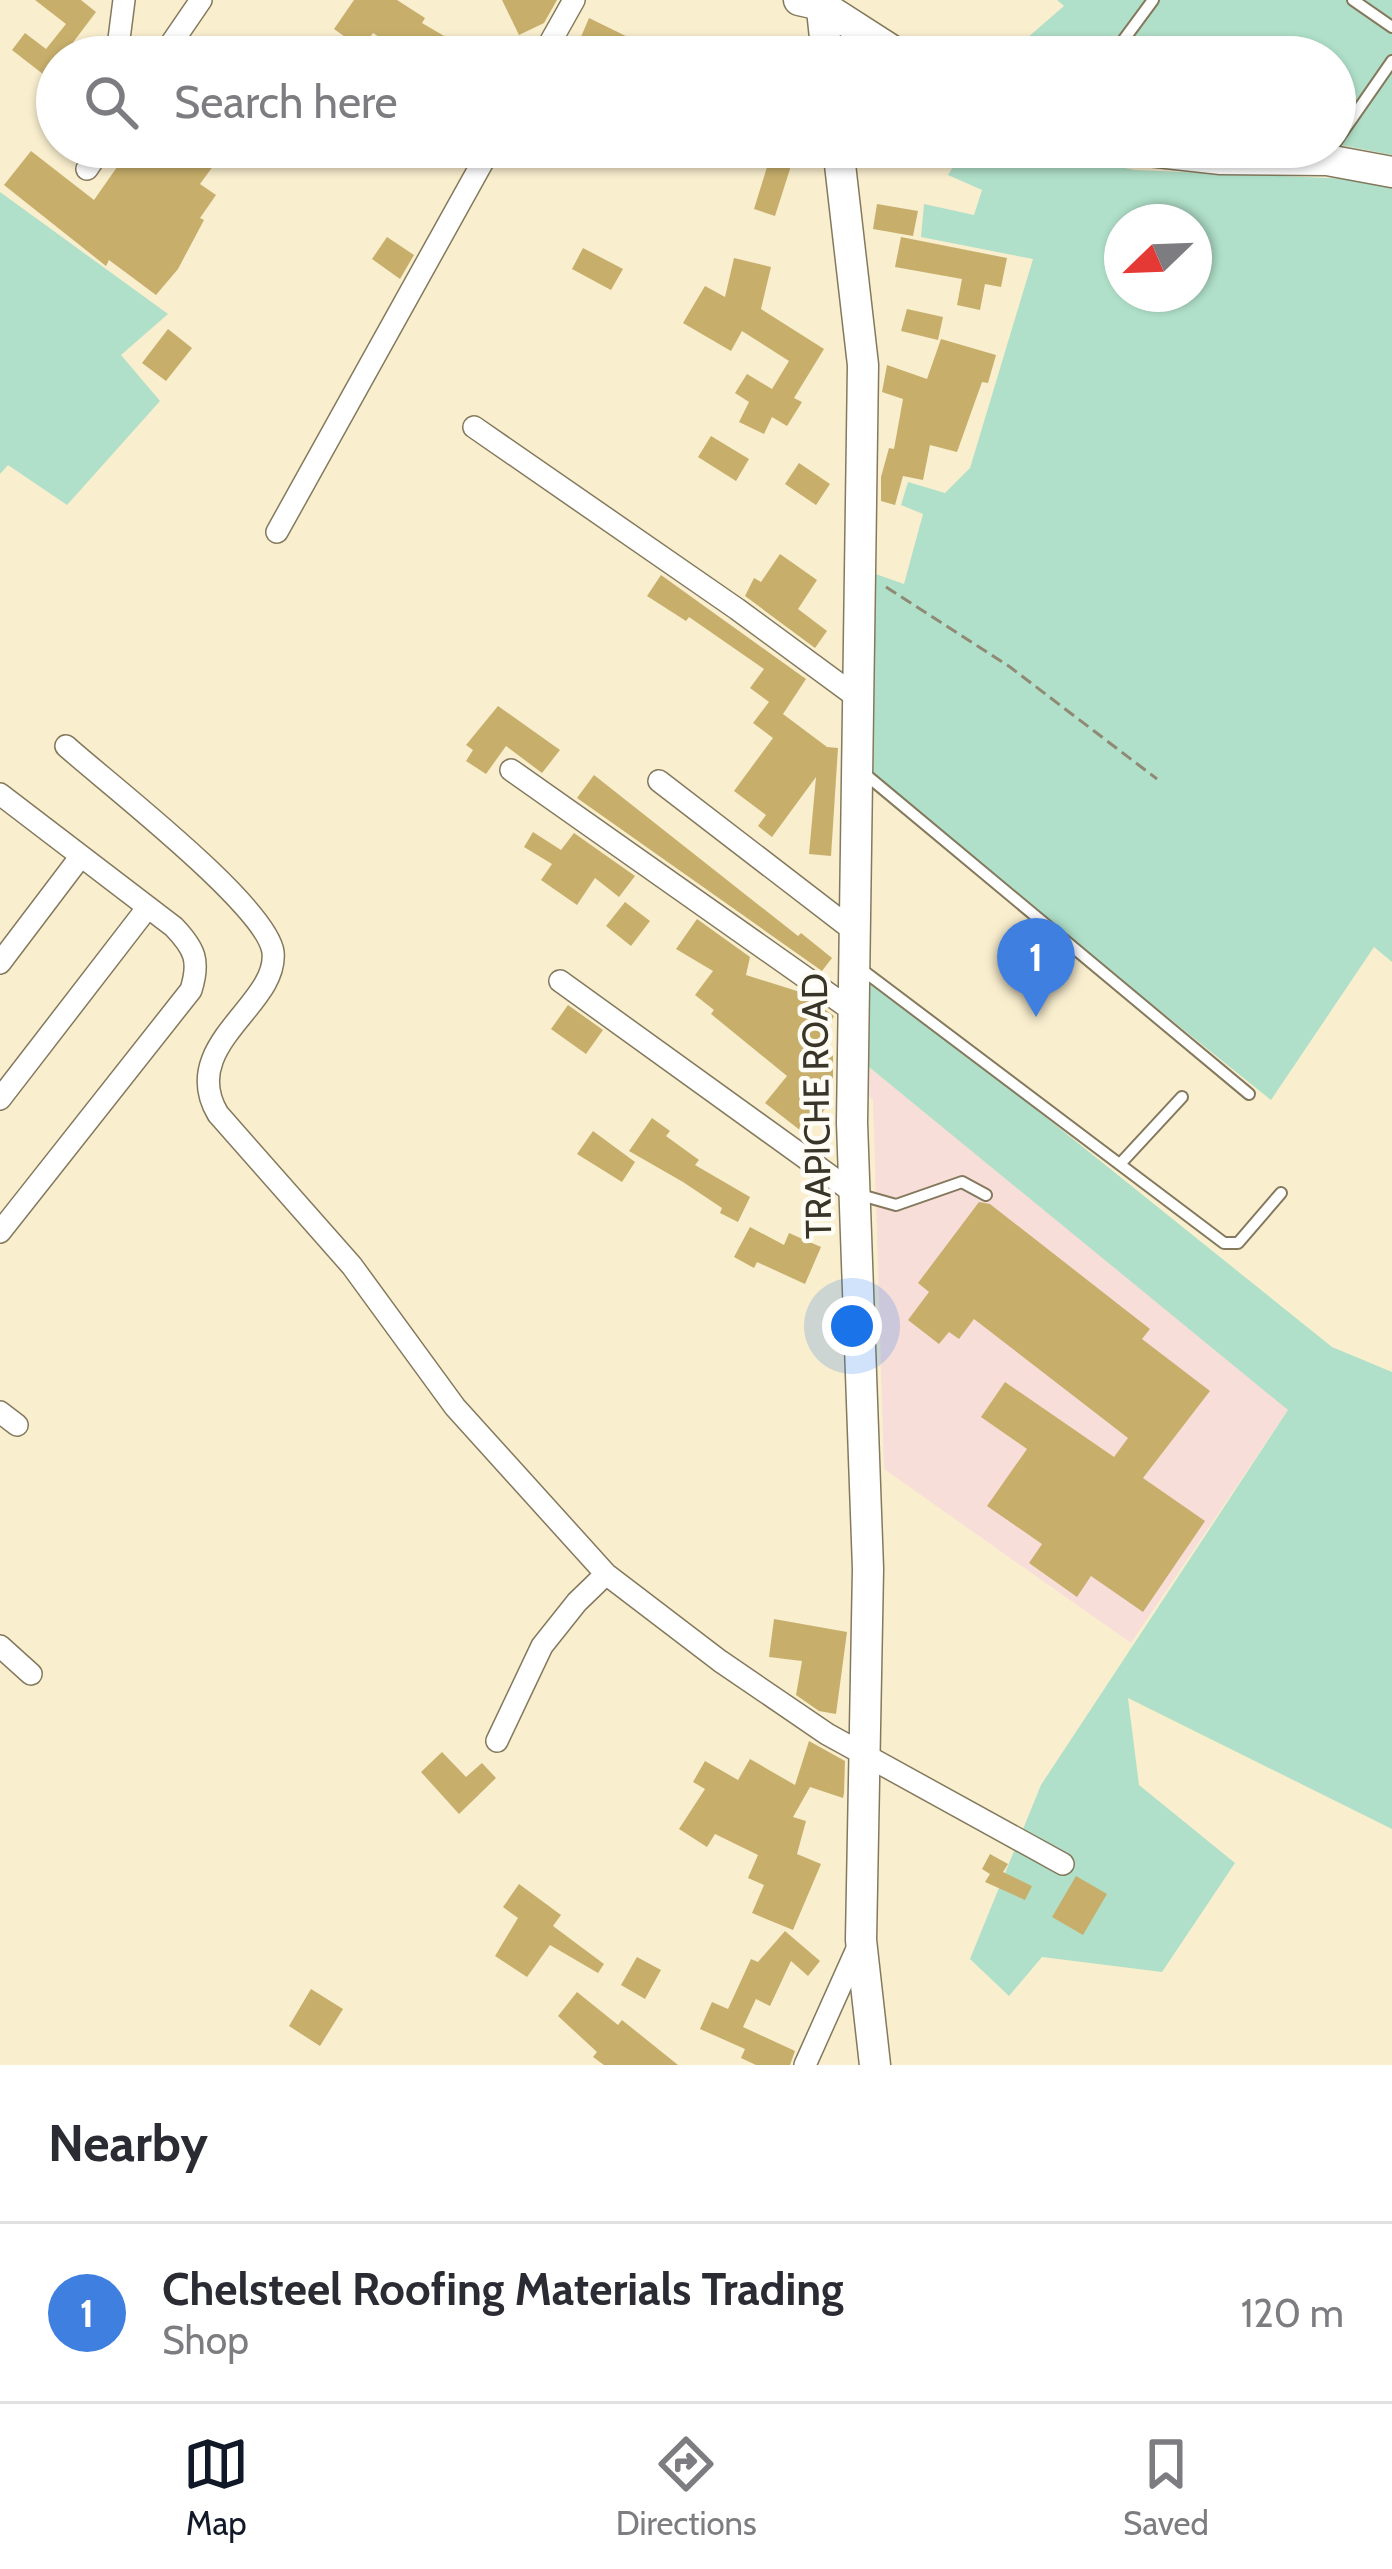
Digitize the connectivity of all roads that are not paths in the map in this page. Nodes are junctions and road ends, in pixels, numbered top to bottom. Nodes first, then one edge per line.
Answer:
1 (124, 0) edge
2 (200, 0) edge
3 (574, 0) edge
4 (1154, 0) edge
5 (1353, 0) edge
6 (814, 2) edge
7 (1392, 27) edge
8 (119, 36) edge
9 (176, 36) edge
10 (554, 36) edge
11 (822, 36) edge
12 (868, 36) edge
13 (1127, 36) edge
14 (1392, 61) edge
15 (1356, 113) edge
16 (1356, 165) edge
17 (479, 168) edge
18 (840, 168) edge
19 (1392, 172) edge
20 (474, 427) dead end
21 (277, 532) dead end
22 (858, 698) junction
23 (65, 746) dead end
24 (857, 767) junction
25 (511, 770) dead end
26 (659, 781) dead end
27 (4, 805) edge
28 (82, 856) junction
29 (148, 907) junction
30 (854, 931) junction
31 (0, 963) edge
32 (854, 963) junction
33 (560, 981) dead end
34 (853, 1011) junction
35 (1249, 1094) dead end
36 (1182, 1096) dead end
37 (0, 1100) edge
38 (1120, 1164) junction
39 (1281, 1192) dead end
40 (854, 1193) junction
41 (986, 1196) dead end
42 (4, 1218) edge
43 (606, 1574) junction
44 (2, 1652) edge
45 (31, 1674) dead end
46 (497, 1741) dead end
47 (864, 1757) junction
48 (1063, 1864) dead end
49 (861, 1940) junction
50 (805, 2065) edge
51 (874, 2065) edge

1 - 8 street
2 - 9 street
3 - 10 street
4 - 13 lane
5 - 7 lane
6 - 11 street
6 - 12 street
14 - 15 lane
16 - 19 street
17 - 21 street
18 - 22 street, TRAPICHE ROAD
20 - 22 street
22 - 24 street, TRAPICHE ROAD
23 - 43 street
24 - 30 street, TRAPICHE ROAD
24 - 35 lane
25 - 34 street
26 - 30 street
27 - 28 street
28 - 29 street
28 - 31 street
29 - 37 street
29 - 42 street
30 - 32 street, TRAPICHE ROAD
32 - 34 street, TRAPICHE ROAD
32 - 38 lane
33 - 40 street
34 - 40 street, TRAPICHE ROAD
36 - 38 lane
38 - 39 lane
40 - 41 lane
40 - 47 street, TRAPICHE ROAD
43 - 46 street
43 - 47 street
44 - 45 street
47 - 48 street
47 - 49 street, TRAPICHE ROAD
49 - 50 street
49 - 51 street, TRAPICHE ROAD

